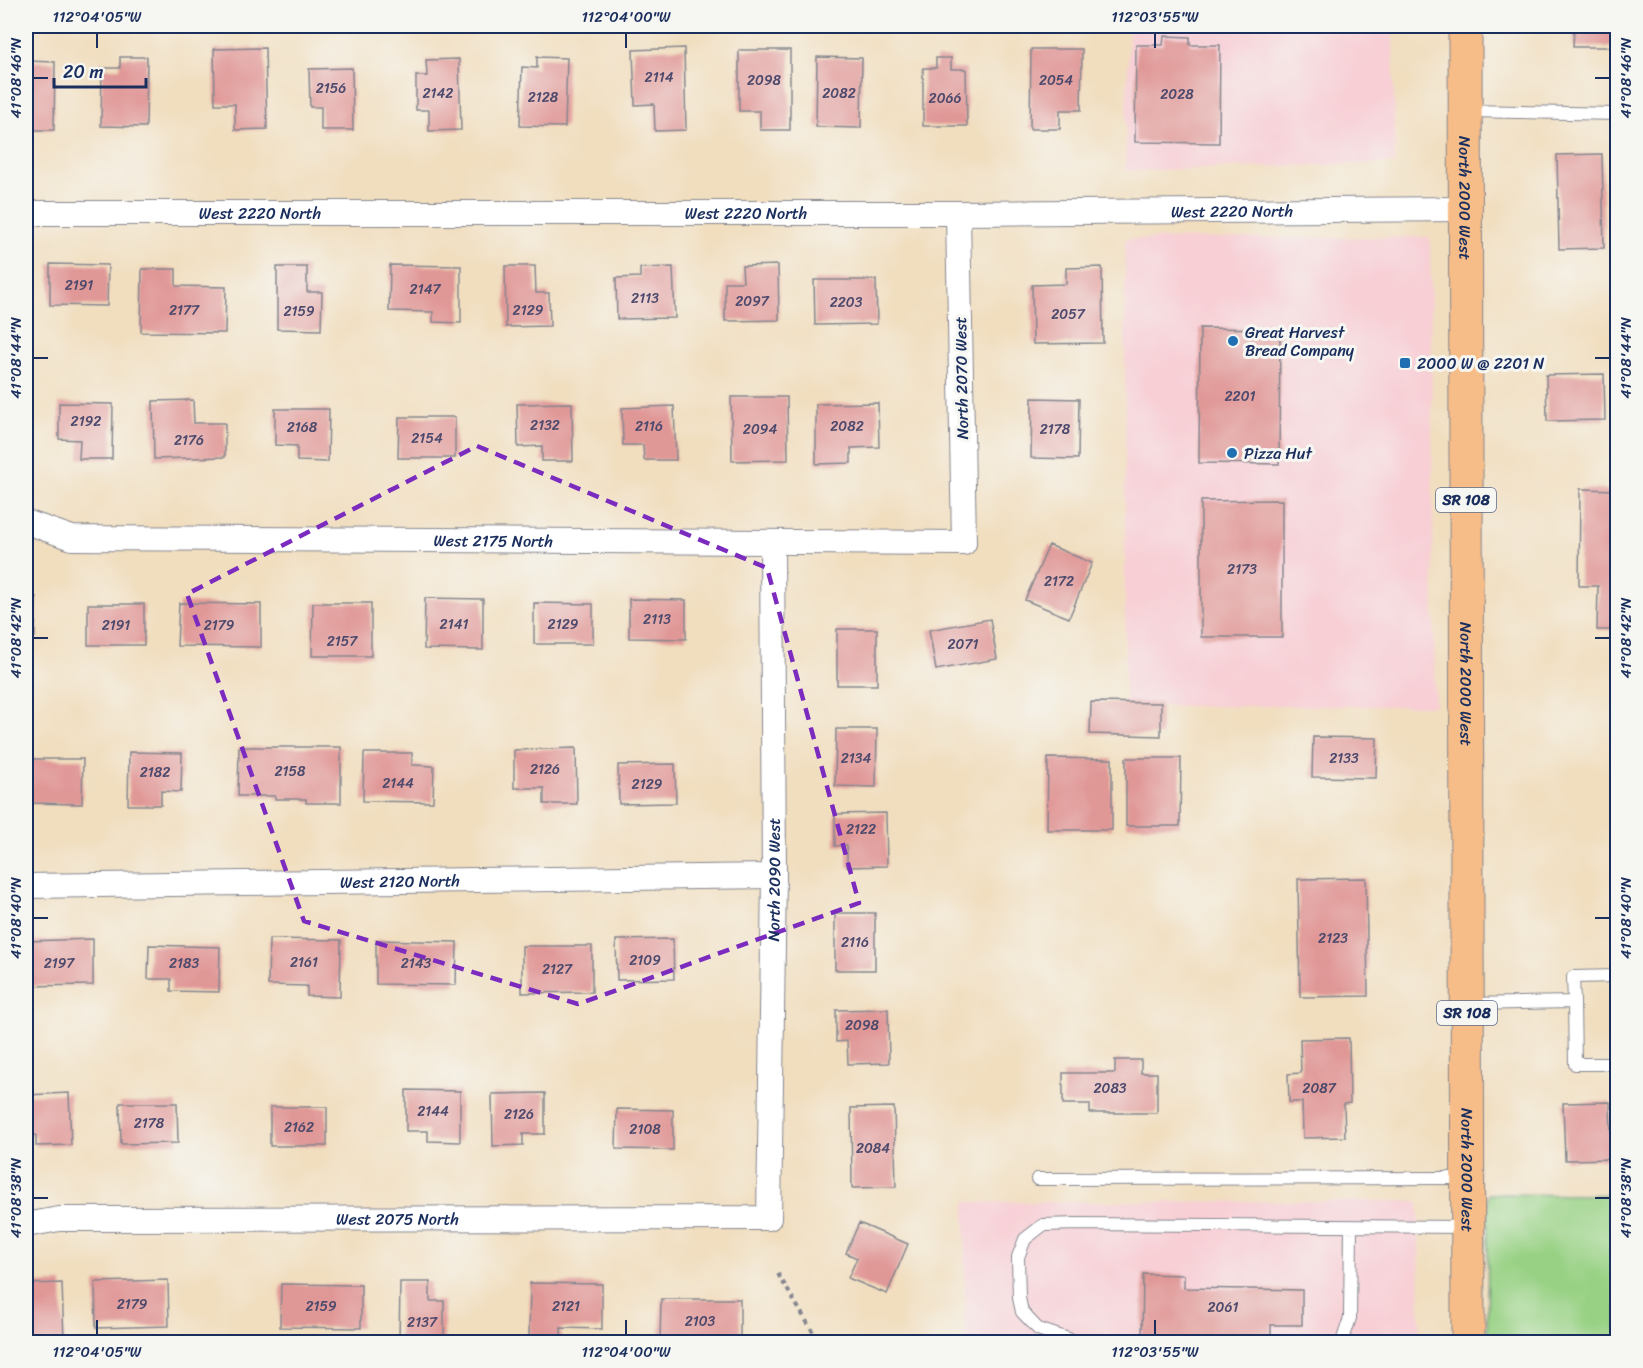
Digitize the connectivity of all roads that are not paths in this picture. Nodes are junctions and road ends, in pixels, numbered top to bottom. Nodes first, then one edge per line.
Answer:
1 (1465, 26) edge
2 (1465, 111) junction
3 (1617, 114) edge
4 (1465, 208) junction
5 (26, 213) edge
6 (958, 213) junction
7 (26, 522) edge
8 (772, 542) junction
9 (964, 543) joint
10 (774, 876) junction
11 (26, 886) edge
12 (1617, 976) edge
13 (1574, 1002) junction
14 (1467, 1004) junction
15 (1617, 1064) edge
16 (1467, 1178) junction
17 (1037, 1179) dead end
18 (769, 1218) joint
19 (26, 1225) edge
20 (1351, 1227) junction
21 (1467, 1227) junction
22 (1077, 1342) edge
23 (1342, 1342) edge
24 (1468, 1342) edge

1 - 2 main road, North 2000 West / SR 108
2 - 3 lane
2 - 4 main road, North 2000 West / SR 108
4 - 6 street, West 2220 North
4 - 14 main road, North 2000 West / SR 108
5 - 6 street, West 2220 North
6 - 9 street, North 2070 West
7 - 8 street, West 2175 North
8 - 9 street, West 2175 North
8 - 10 street, North 2090 West
10 - 11 street, West 2120 North
10 - 18 street, North 2090 West
12 - 13 lane
13 - 14 lane
13 - 15 lane
14 - 16 main road, North 2000 West / SR 108
16 - 17 lane
16 - 21 main road, North 2000 West / SR 108
18 - 19 street, West 2075 North
20 - 21 lane
20 - 22 lane
20 - 23 lane
21 - 24 main road, North 2000 West / SR 108

